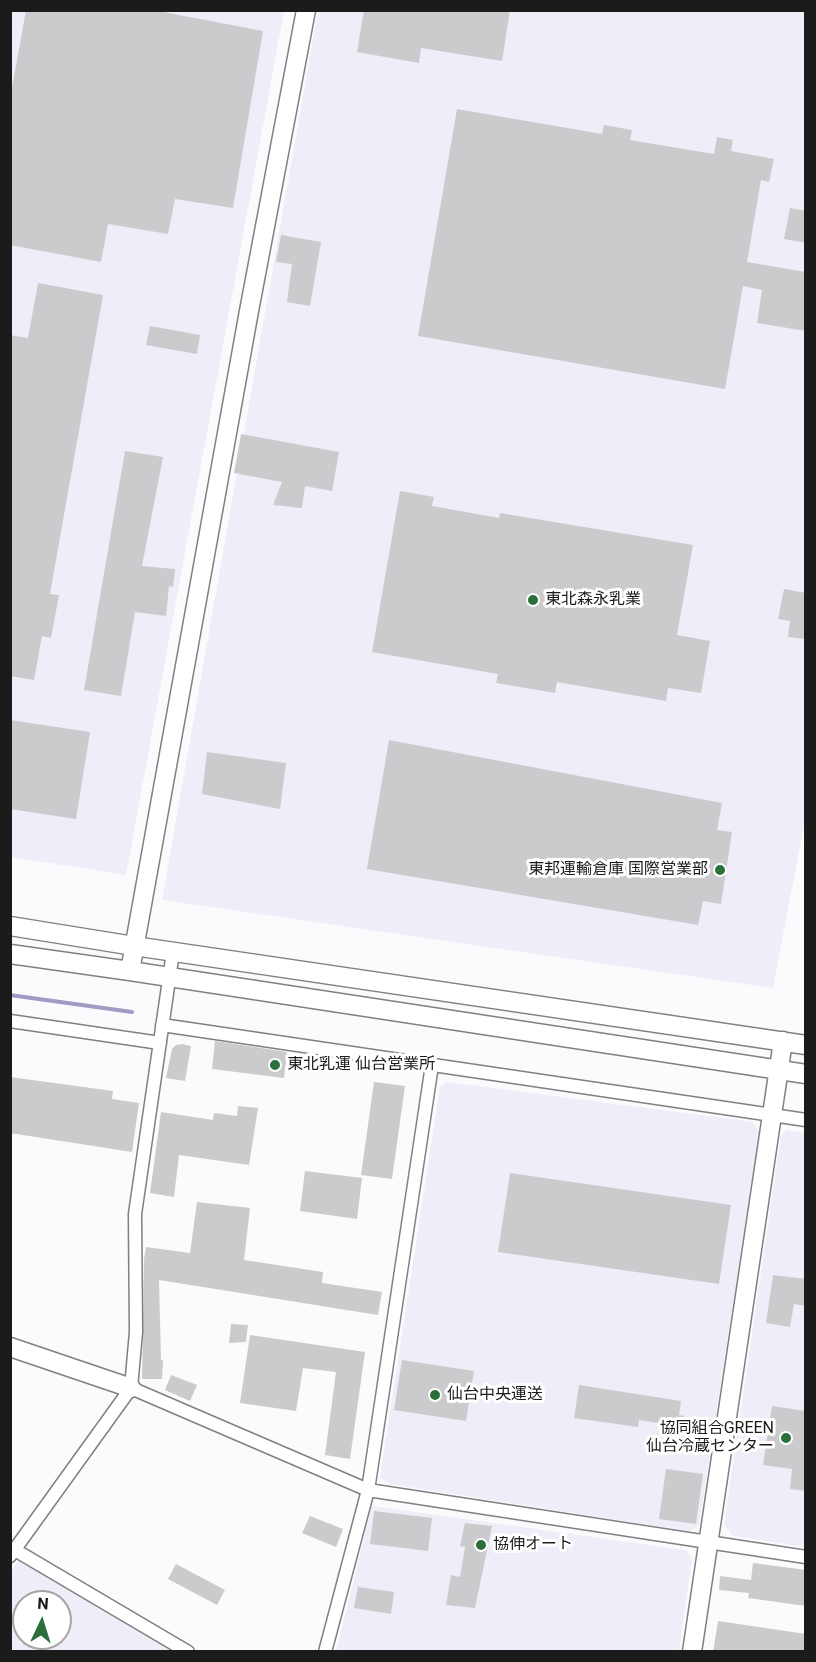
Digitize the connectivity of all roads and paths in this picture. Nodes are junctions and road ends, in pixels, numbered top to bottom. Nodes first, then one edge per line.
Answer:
1 (306, 10) edge
2 (10, 926) edge
3 (134, 946) junction
4 (172, 952) junction
5 (10, 954) edge
6 (130, 970) junction
7 (169, 978) junction
8 (10, 1021) edge
9 (162, 1025) junction
10 (783, 1041) junction
11 (160, 1043) junction
12 (806, 1045) edge
13 (432, 1065) junction
14 (778, 1070) junction
15 (806, 1074) edge
16 (772, 1115) junction
17 (806, 1120) edge
18 (10, 1347) edge
19 (131, 1388) junction
20 (368, 1490) junction
21 (709, 1542) junction
22 (13, 1553) edge
23 (806, 1557) edge
24 (188, 1652) edge
25 (325, 1652) edge
26 (692, 1652) edge

1 - 3 street
2 - 3 street
3 - 4 street
3 - 6 street
4 - 7 street
4 - 10 street
5 - 6 street
6 - 7 street
7 - 9 street
7 - 14 street
8 - 11 street
9 - 11 street
9 - 13 street
10 - 12 street
10 - 14 street
11 - 19 street
13 - 16 street
13 - 20 street
14 - 15 street
14 - 16 street
16 - 17 street
16 - 21 street
18 - 19 street
19 - 20 street
19 - 22 street
20 - 21 street
20 - 25 street
21 - 23 street
21 - 26 street
22 - 24 street

